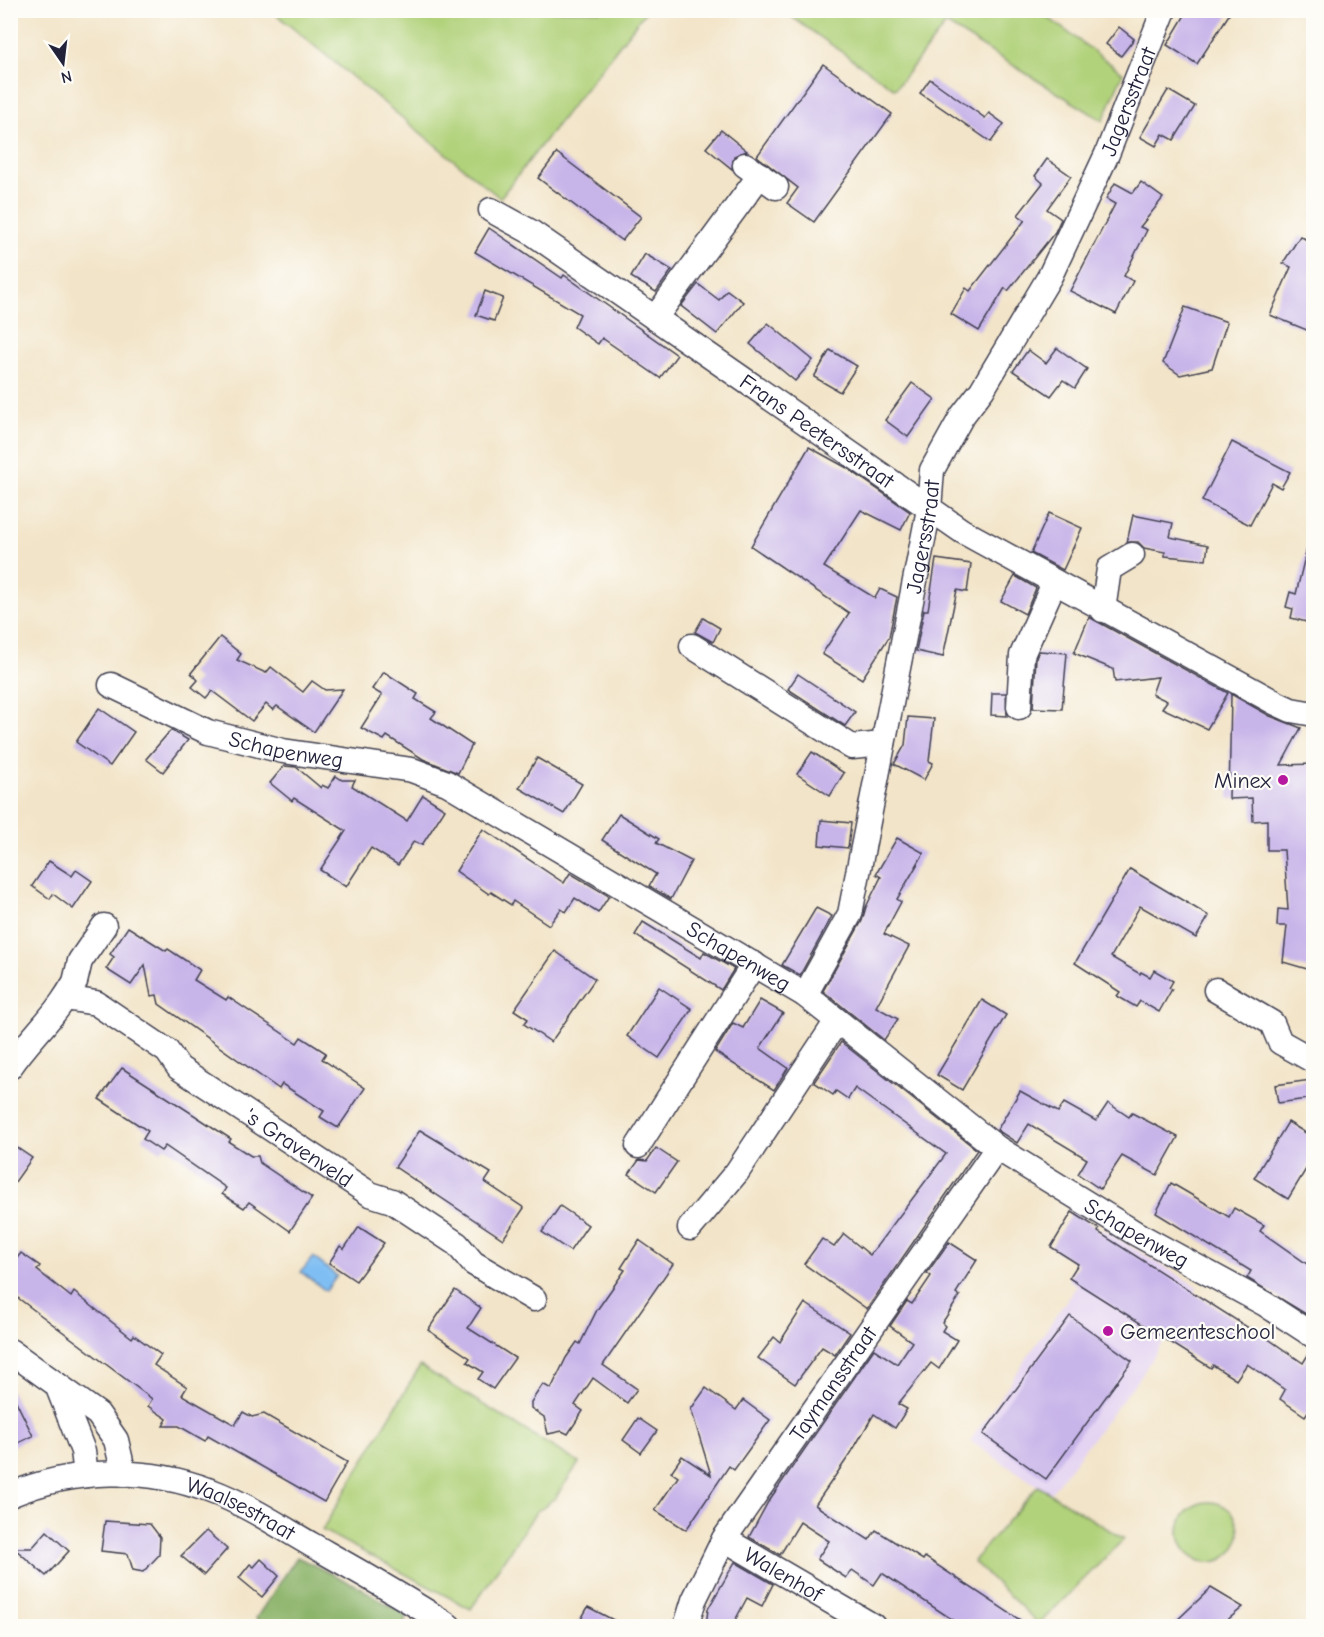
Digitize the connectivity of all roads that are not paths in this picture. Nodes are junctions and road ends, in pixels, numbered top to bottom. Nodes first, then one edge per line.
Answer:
1 (1164, 10) edge
2 (761, 176) dead end
3 (491, 210) dead end
4 (655, 318) junction
5 (929, 509) junction
6 (1132, 555) dead end
7 (1054, 583) junction
8 (1102, 610) junction
9 (692, 646) dead end
10 (111, 685) dead end
11 (1019, 707) dead end
12 (1314, 714) edge
13 (883, 744) junction
14 (104, 926) dead end
15 (754, 964) junction
16 (1216, 990) dead end
17 (806, 995) junction
18 (64, 998) junction
19 (837, 1021) junction
20 (1314, 1061) edge
21 (10, 1067) edge
22 (638, 1146) dead end
23 (997, 1148) junction
24 (690, 1228) dead end
25 (534, 1299) dead end
26 (1314, 1336) edge
27 (10, 1351) edge
28 (57, 1385) junction
29 (124, 1474) junction
30 (86, 1475) junction
31 (10, 1495) edge
32 (724, 1539) junction
33 (449, 1626) edge
34 (686, 1626) edge
35 (873, 1626) edge

1 - 5 street, Jagersstraat
2 - 4 street
3 - 4 street, Frans Peetersstraat
4 - 5 street, Frans Peetersstraat
5 - 7 street, Frans Peetersstraat
5 - 13 street, Jagersstraat
6 - 8 street
7 - 8 street, Frans Peetersstraat
7 - 11 street
8 - 12 street, Frans Peetersstraat
9 - 13 street
10 - 15 street, Schapenweg
13 - 17 street, Jagersstraat
14 - 18 street
15 - 17 street, Schapenweg
15 - 22 street
16 - 20 street
17 - 19 street, Schapenweg
18 - 21 street
18 - 25 street, 's Gravenveld
19 - 23 street, Schapenweg
19 - 24 street
23 - 26 street, Schapenweg
23 - 32 street, Taymansstraat
27 - 28 street
28 - 29 street
28 - 30 street
29 - 30 street, Waalsestraat
29 - 33 street, Waalsestraat
30 - 31 street, Waalsestraat
32 - 34 street, Taymansstraat
32 - 35 street, Walenhof

